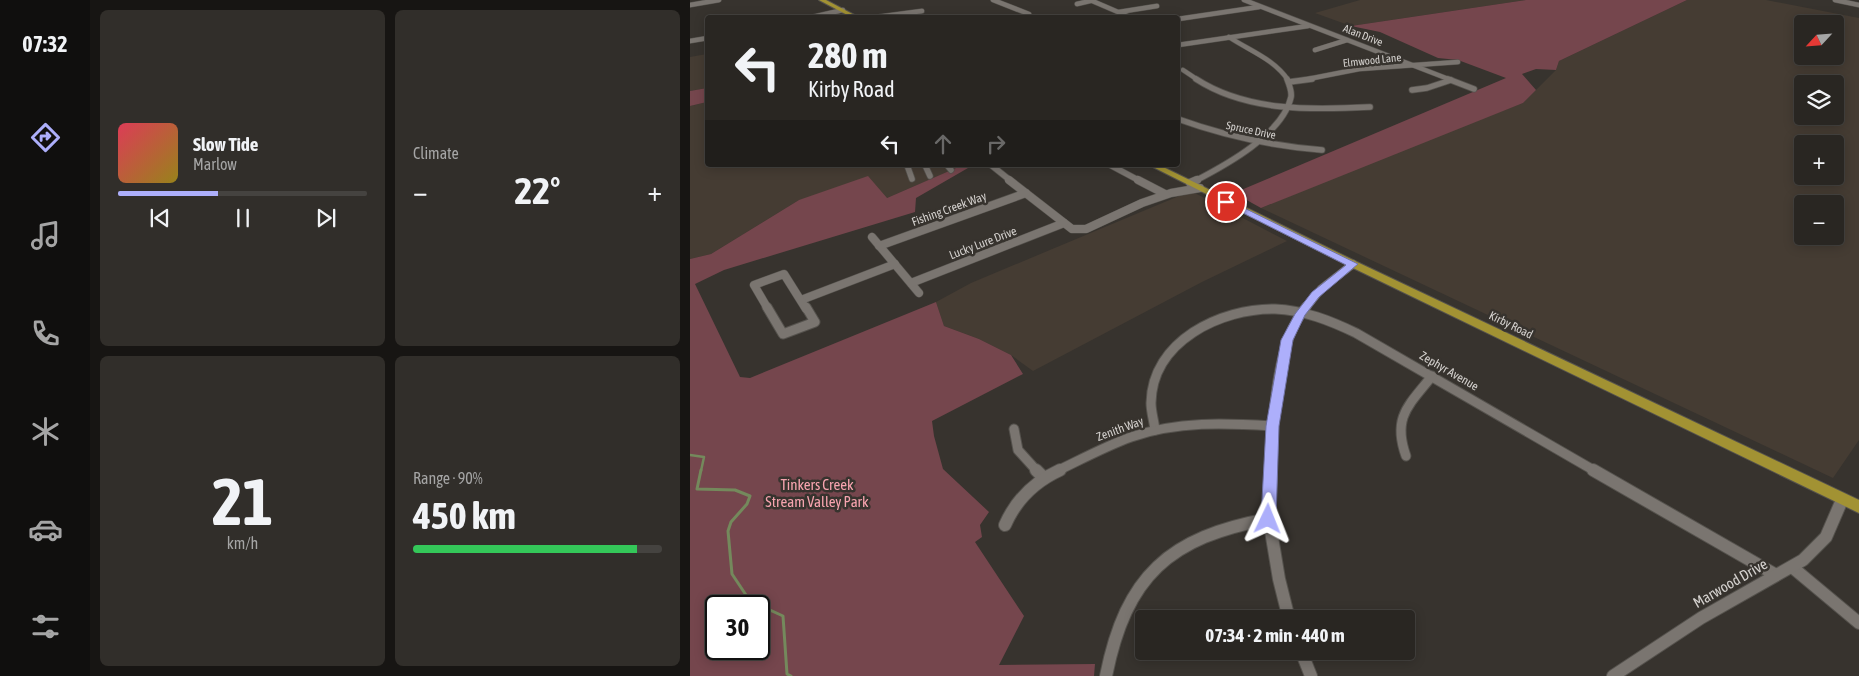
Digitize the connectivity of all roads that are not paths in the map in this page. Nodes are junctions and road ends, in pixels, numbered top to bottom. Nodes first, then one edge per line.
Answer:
1 (719, 0) edge
2 (822, 0) edge
3 (993, 0) edge
4 (1092, 0) edge
5 (1244, 0) edge
6 (1835, 0) edge
7 (1077, 4) dead end
8 (690, 5) edge
9 (1859, 5) edge
10 (1157, 6) dead end
11 (1261, 6) junction
12 (843, 10) junction
13 (922, 11) dead end
14 (1119, 12) junction
15 (1029, 14) dead end
16 (821, 15) edge
17 (852, 15) edge
18 (891, 15) edge
19 (1126, 15) edge
20 (1180, 19) edge
21 (1311, 25) junction
22 (1229, 37) junction
23 (705, 38) edge
24 (1348, 40) junction
25 (690, 41) edge
26 (1180, 44) edge
27 (1315, 50) dead end
28 (1458, 62) dead end
29 (1414, 65) junction
30 (1183, 70) dead end
31 (1451, 80) junction
32 (1289, 82) junction
33 (1474, 89) dead end
34 (1412, 90) dead end
35 (1289, 107) junction
36 (1370, 107) dead end
37 (1180, 120) edge
38 (1256, 142) junction
39 (1322, 150) dead end
40 (908, 167) edge
41 (926, 167) edge
42 (994, 167) edge
43 (1114, 167) edge
44 (1156, 167) edge
45 (930, 176) dead end
46 (912, 179) dead end
47 (1191, 184) junction
48 (1026, 193) junction
49 (1165, 194) junction
50 (1064, 223) junction
51 (872, 237) dead end
52 (879, 246) junction
53 (895, 264) junction
54 (1353, 264) junction
55 (911, 283) junction
56 (919, 293) dead end
57 (801, 300) junction
58 (1300, 314) junction
59 (1432, 376) junction
60 (1273, 426) junction
61 (1014, 429) dead end
62 (1155, 430) junction
63 (1406, 456) dead end
64 (1044, 478) junction
65 (1842, 500) junction
66 (1859, 507) edge
67 (1268, 519) junction
68 (1005, 525) dead end
69 (1792, 567) junction
70 (1776, 575) junction
71 (1287, 610) edge
72 (1859, 623) edge
73 (1305, 660) edge
74 (1106, 676) edge
75 (1311, 676) edge
76 (1614, 676) edge

1 - 8 street
2 - 12 main road
3 - 15 street
4 - 7 street
4 - 14 street
5 - 11 street, Alan Drive
6 - 9 street
10 - 14 street
11 - 20 street
11 - 21 street, Alan Drive
12 - 16 street
12 - 17 main road
13 - 18 street
14 - 19 street
21 - 22 street
21 - 24 street, Alan Drive
22 - 26 street
22 - 32 street
23 - 25 street
24 - 27 street
24 - 29 street, Alan Drive
28 - 29 street, Elmwood Lane
29 - 31 street, Alan Drive
29 - 32 street, Elmwood Lane
30 - 35 street
31 - 33 street, Alan Drive
31 - 34 street
32 - 35 street
35 - 36 street
35 - 38 street
37 - 38 street, Spruce Drive
38 - 39 street, Spruce Drive
38 - 47 street
40 - 46 street
41 - 45 street
42 - 48 street
43 - 49 street
44 - 47 main road, Kirby Road
47 - 49 street
47 - 49 street
47 - 54 main road, Kirby Road
48 - 50 street
48 - 52 street, Fishing Creek Way
49 - 50 street
50 - 55 street, Lucky Lure Drive
51 - 52 street
52 - 53 street
53 - 55 street
53 - 57 street
54 - 58 street
54 - 65 main road, Kirby Road
55 - 56 street
57 - 57 street
58 - 59 street, Zephyr Avenue
58 - 60 street
58 - 62 street, Zephyr Avenue
59 - 63 street
59 - 70 street, Zephyr Avenue
60 - 62 street, Zenith Way
60 - 67 street
61 - 64 street
62 - 64 street, Zenith Way
64 - 68 street, Zenith Way
65 - 66 main road, Kirby Road
65 - 69 street, Marwood Drive
67 - 71 street
67 - 74 street
69 - 70 street, Marwood Drive
69 - 72 street
70 - 76 street, Marwood Drive
73 - 75 street

